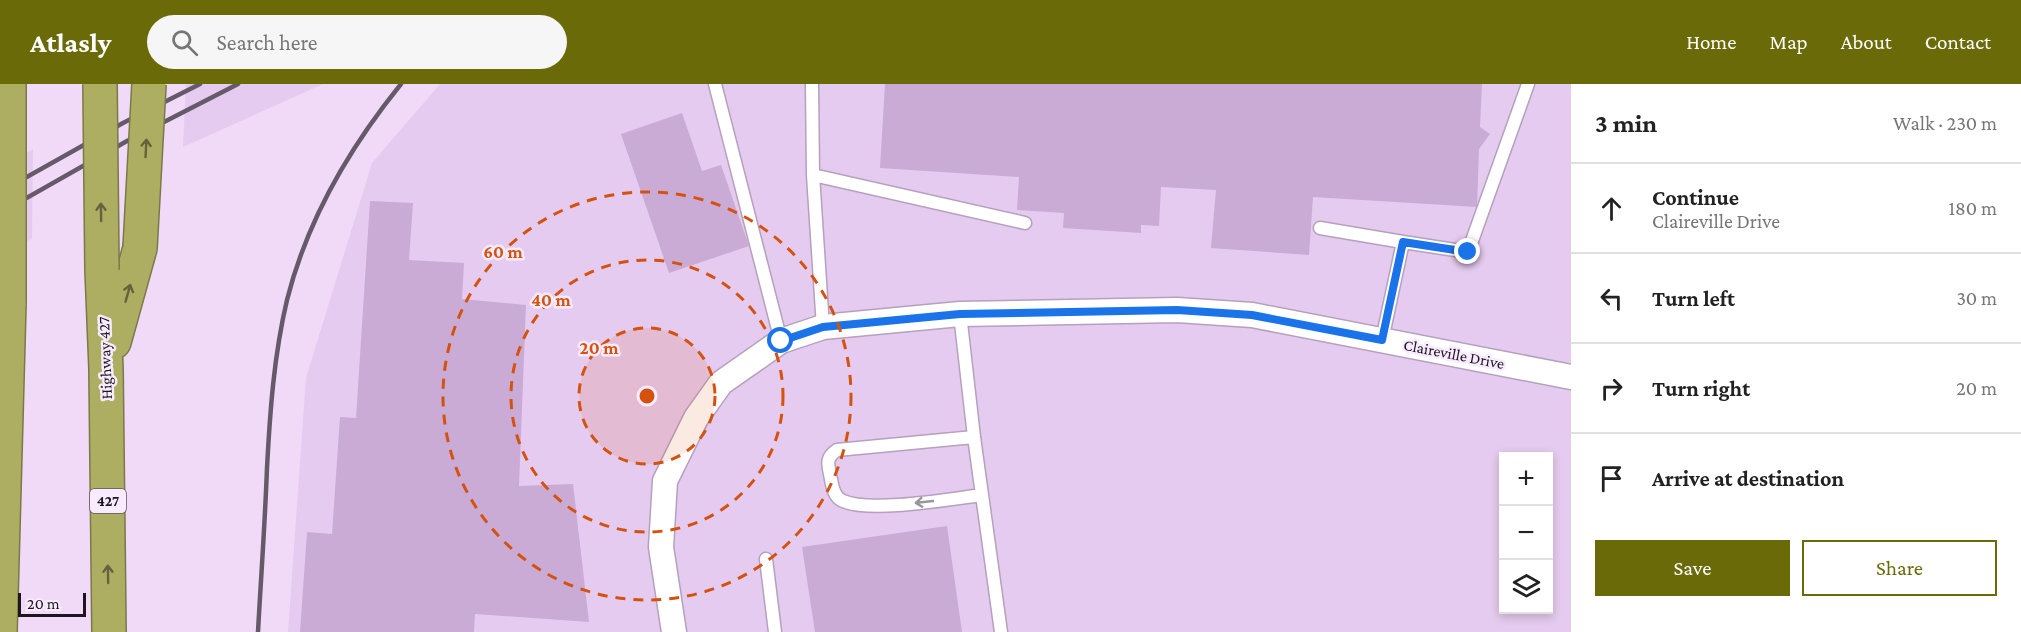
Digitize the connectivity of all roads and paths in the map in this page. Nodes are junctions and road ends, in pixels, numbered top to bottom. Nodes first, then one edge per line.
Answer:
1 (9, 84) edge
2 (100, 84) edge
3 (149, 84) edge
4 (714, 84) edge
5 (812, 84) edge
6 (1528, 84) edge
7 (813, 175) junction
8 (1024, 223) dead end
9 (1320, 228) dead end
10 (1403, 242) junction
11 (960, 314) junction
12 (823, 327) junction
13 (1382, 340) junction
14 (781, 341) junction
15 (106, 369) junction
16 (1571, 377) edge
17 (974, 436) junction
18 (982, 495) junction
19 (766, 559) dead end
20 (0, 632) edge
21 (109, 632) edge
22 (674, 632) edge
23 (775, 632) edge
24 (1001, 632) edge

1 - 20 highway, bridge
15 -> 2 highway, Highway 427 / 427, bridge
15 -> 3 highway, bridge
4 - 14 lane
5 - 7 lane
6 - 10 lane
7 - 8 lane
7 - 12 lane
9 - 10 lane
10 - 13 lane
11 - 12 street, Claireville Drive
11 - 13 street, Claireville Drive
11 - 17 lane
12 - 14 street, Claireville Drive
13 - 16 street, Claireville Drive
14 - 22 street, Claireville Drive
21 -> 15 highway, Highway 427 / 427
17 - 18 lane
18 -> 17 lane
18 - 24 lane
19 - 23 lane

